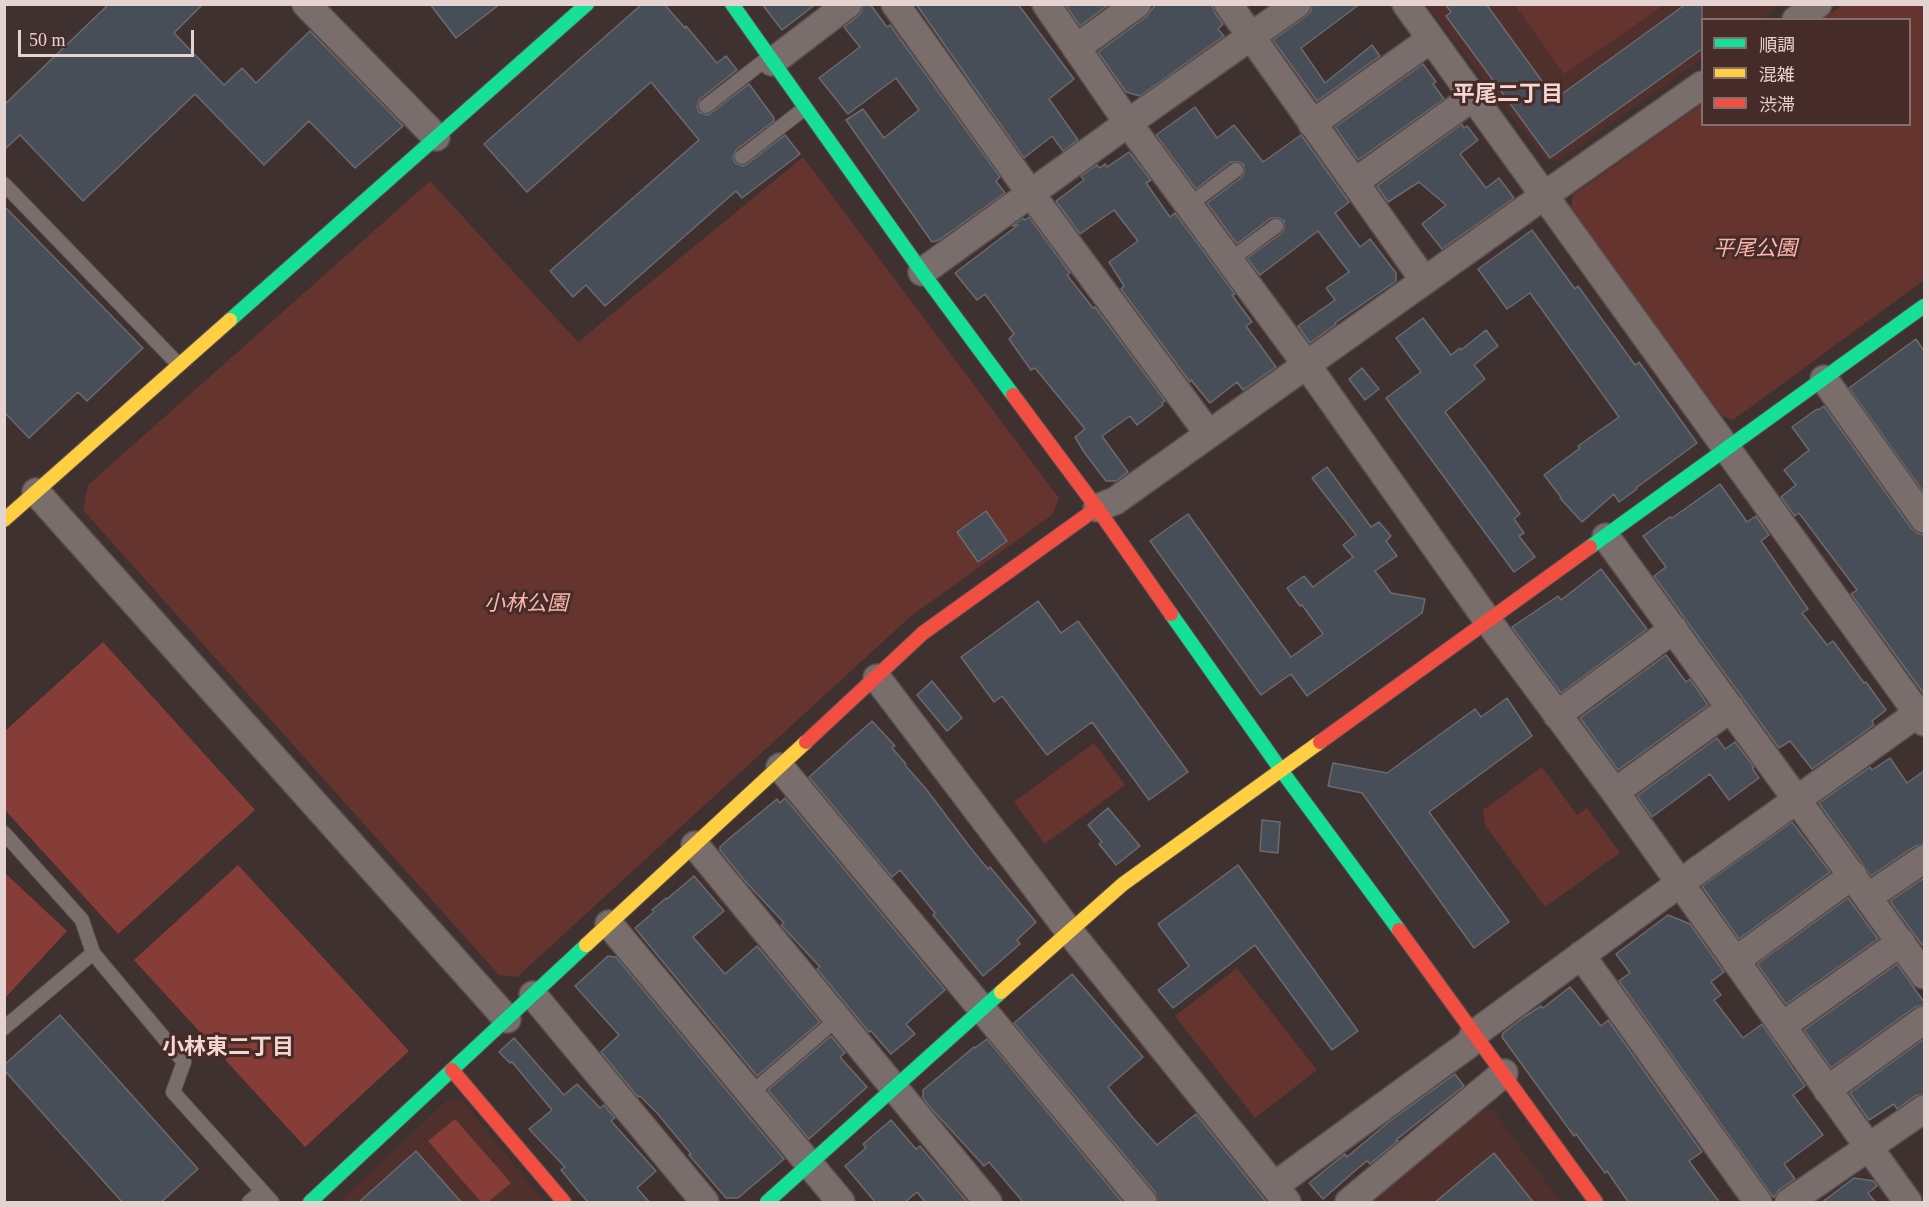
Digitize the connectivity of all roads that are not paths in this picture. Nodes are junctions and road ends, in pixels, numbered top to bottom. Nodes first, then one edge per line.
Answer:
1 (306, 4) edge
2 (587, 4) edge
3 (732, 4) edge
4 (848, 4) edge
5 (895, 4) edge
6 (1046, 4) edge
7 (1137, 4) edge
8 (1228, 4) edge
9 (1297, 4) edge
10 (1406, 4) edge
11 (1818, 4) edge
12 (1799, 18) edge
13 (1251, 37) junction
14 (1431, 39) junction
15 (1076, 48) junction
16 (771, 59) junction
17 (1701, 86) edge
18 (1473, 97) junction
19 (706, 106) dead end
20 (805, 108) junction
21 (1128, 123) junction
22 (1312, 124) junction
23 (436, 137) junction
24 (742, 157) dead end
25 (1236, 170) dead end
26 (1354, 182) junction
27 (4, 183) edge
28 (1031, 194) junction
29 (1545, 195) junction
30 (1189, 205) junction
31 (1276, 226) dead end
32 (1230, 260) junction
33 (922, 272) junction
34 (1424, 280) junction
35 (1924, 307) edge
36 (1306, 364) junction
37 (179, 365) junction
38 (1824, 379) junction
39 (1208, 434) junction
40 (1727, 449) junction
41 (36, 492) junction
42 (1097, 508) junction
43 (1924, 519) edge
44 (4, 520) edge
45 (1606, 537) junction
46 (1488, 621) junction
47 (1674, 629) junction
48 (877, 678) junction
49 (1731, 708) junction
50 (1557, 715) junction
51 (1922, 715) edge
52 (780, 767) junction
53 (1281, 770) junction
54 (1615, 792) junction
55 (1798, 799) junction
56 (4, 833) edge
57 (695, 845) junction
58 (1924, 859) edge
59 (1853, 875) junction
60 (1680, 883) junction
61 (1869, 897) junction
62 (609, 924) junction
63 (1069, 931) junction
64 (1901, 942) junction
65 (93, 953) junction
66 (1581, 956) junction
67 (1735, 961) junction
68 (1922, 965) edge
69 (533, 995) junction
70 (982, 1009) junction
71 (507, 1019) junction
72 (837, 1019) junction
73 (1924, 1020) edge
74 (1782, 1026) junction
75 (4, 1028) edge
76 (1474, 1034) junction
77 (452, 1070) junction
78 (1504, 1073) junction
79 (894, 1088) junction
80 (1827, 1090) junction
81 (750, 1094) junction
82 (1924, 1109) edge
83 (1868, 1148) junction
84 (809, 1164) junction
85 (262, 1191) junction
86 (1280, 1194) edge
87 (249, 1203) edge
88 (272, 1203) edge
89 (310, 1203) edge
90 (564, 1203) edge
91 (705, 1203) edge
92 (767, 1203) edge
93 (841, 1203) edge
94 (988, 1203) edge
95 (1143, 1203) edge
96 (1349, 1203) edge
97 (1596, 1203) edge
98 (1758, 1203) edge
99 (1790, 1203) edge
100 (1908, 1203) edge

1 - 23 street
2 - 23 street
3 - 16 street
4 - 16 street
5 - 28 street
6 - 15 street
7 - 15 street
8 - 13 street
9 - 13 street
10 - 14 street
11 - 12 street
13 - 21 street
13 - 22 street
14 - 18 street
14 - 22 street
15 - 21 street
16 - 19 lane
16 - 20 street
17 - 29 street
18 - 26 street
18 - 29 street
20 - 24 lane
20 - 33 street
21 - 28 street
21 - 30 street
22 - 26 street
23 - 37 street
25 - 30 lane
26 - 34 street
27 - 37 lane
28 - 33 street
28 - 39 street
29 - 34 street
29 - 40 street
30 - 32 street
31 - 32 lane
32 - 36 street
33 - 42 street
34 - 36 street
35 - 38 street
36 - 39 street
36 - 46 street
37 - 41 street
38 - 40 street
38 - 43 street
39 - 42 street
40 - 45 street
40 - 51 street
41 - 44 street
41 - 71 street
42 - 48 street
42 - 53 street
45 - 46 street
45 - 47 street
46 - 50 street
46 - 53 street
47 - 49 street
47 - 50 street
48 - 52 street
48 - 63 street
49 - 54 street
49 - 55 street
50 - 54 street
51 - 55 street
52 - 57 street
52 - 70 street
53 - 63 street
53 - 76 street
54 - 60 street
55 - 59 street
55 - 60 street
56 - 65 lane
57 - 62 street
57 - 72 street
58 - 61 street
59 - 61 street
59 - 67 street
60 - 66 street
60 - 67 street
61 - 64 street
62 - 69 street
62 - 81 street
63 - 70 street
63 - 86 street
64 - 68 street
64 - 74 street
65 - 75 lane
65 - 85 lane
66 - 76 street
66 - 98 street
67 - 74 street
69 - 71 street
69 - 91 street
70 - 79 street
70 - 95 street
71 - 77 street
72 - 79 street
72 - 81 lane
73 - 80 street
74 - 80 street
76 - 78 street
76 - 86 street
77 - 89 street
77 - 90 street
78 - 96 street
78 - 97 street
79 - 84 street
79 - 94 street
80 - 83 street
81 - 84 street
82 - 83 street
83 - 99 street
83 - 100 street
84 - 92 street
84 - 93 street
85 - 87 lane
85 - 88 lane

